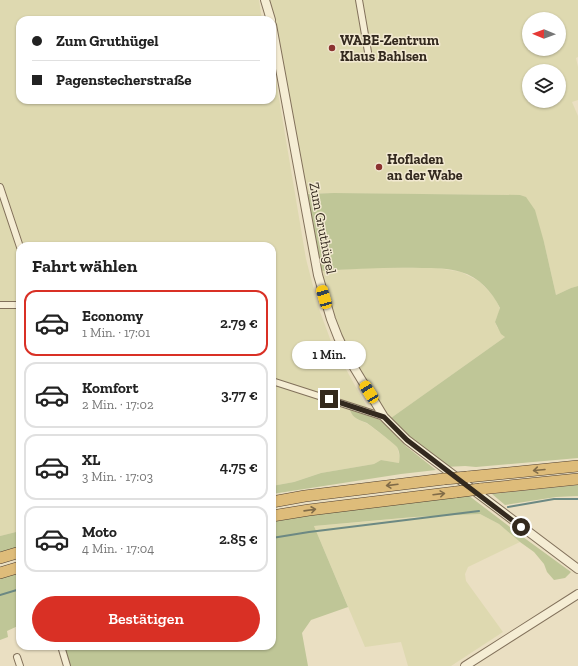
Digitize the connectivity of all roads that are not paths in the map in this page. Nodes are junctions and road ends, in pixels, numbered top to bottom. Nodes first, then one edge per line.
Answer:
1 (265, 0) edge
2 (359, 0) edge
3 (269, 16) edge
4 (276, 47) edge
5 (368, 52) dead end
6 (0, 187) edge
7 (18, 242) edge
8 (0, 305) edge
9 (16, 305) edge
10 (276, 382) edge
11 (384, 417) junction
12 (578, 466) edge
13 (578, 479) edge
14 (276, 501) edge
15 (276, 515) edge
16 (16, 553) edge
17 (0, 558) edge
18 (16, 568) edge
19 (578, 569) edge
20 (0, 573) edge
21 (578, 594) edge
22 (62, 650) edge
23 (17, 657) dead end
24 (20, 666) edge
25 (67, 666) edge
26 (465, 666) edge

1 - 3 street
2 - 5 street
4 - 11 street, Zum Gruthügel
6 - 7 street
8 - 9 street
10 - 11 street
11 - 19 street, Zum Gruthügel
12 -> 14 highway, bridge
15 -> 13 highway, bridge
16 - 17 highway
18 - 20 highway
21 - 26 street
22 - 25 street
23 - 24 street

